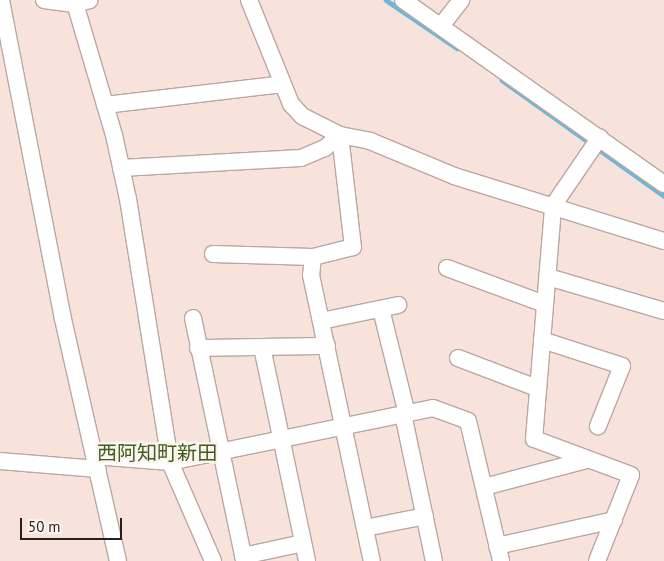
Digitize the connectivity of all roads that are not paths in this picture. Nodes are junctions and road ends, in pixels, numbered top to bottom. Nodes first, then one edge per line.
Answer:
1 (0, 0) edge
2 (44, 0) edge
3 (249, 0) edge
4 (403, 0) edge
5 (461, 0) edge
6 (79, 1) edge
7 (441, 26) junction
8 (283, 84) junction
9 (105, 106) junction
10 (340, 135) junction
11 (596, 143) junction
12 (121, 168) junction
13 (664, 184) edge
14 (553, 206) junction
15 (664, 241) edge
16 (213, 254) dead end
17 (313, 257) junction
18 (447, 268) dead end
19 (548, 277) junction
20 (545, 304) junction
21 (398, 305) dead end
22 (381, 309) junction
23 (664, 311) edge
24 (193, 318) dead end
25 (322, 321) junction
26 (542, 340) junction
27 (327, 346) junction
28 (262, 347) junction
29 (198, 348) junction
30 (458, 358) dead end
31 (537, 388) junction
32 (405, 414) junction
33 (345, 426) junction
34 (598, 426) dead end
35 (282, 439) junction
36 (221, 451) junction
37 (586, 460) junction
38 (0, 461) edge
39 (96, 462) junction
40 (170, 462) junction
41 (484, 487) junction
42 (425, 516) junction
43 (614, 520) junction
44 (366, 528) junction
45 (303, 543) junction
46 (499, 553) edge
47 (243, 558) edge
48 (117, 561) edge
49 (213, 561) edge
50 (307, 561) edge
51 (372, 561) edge
52 (434, 561) edge
53 (598, 561) edge

1 - 39 street
2 - 6 street
3 - 8 street
4 - 7 street
5 - 7 street
6 - 9 street
7 - 11 street
8 - 9 street
8 - 10 street
9 - 12 street
10 - 12 street
10 - 14 street
10 - 17 street
11 - 13 street
11 - 14 street
12 - 40 street
14 - 15 street
14 - 19 street
16 - 17 street
17 - 25 street
18 - 20 street
19 - 20 street
19 - 23 street
20 - 26 street
21 - 22 street
22 - 25 street
22 - 32 street
24 - 29 street
25 - 27 street
26 - 31 street
26 - 34 street
27 - 28 street
27 - 33 street
28 - 29 street
28 - 35 street
29 - 36 street
30 - 31 street
31 - 37 street
32 - 33 street
32 - 41 street
32 - 42 street
33 - 35 street
33 - 44 street
35 - 36 street
35 - 45 street
36 - 40 street
36 - 47 street
37 - 41 street
37 - 43 street
38 - 39 street
39 - 40 street
39 - 48 street
40 - 49 street
41 - 46 street
42 - 44 street
42 - 52 street
43 - 46 street
43 - 53 street
44 - 51 street
45 - 47 street
45 - 50 street

